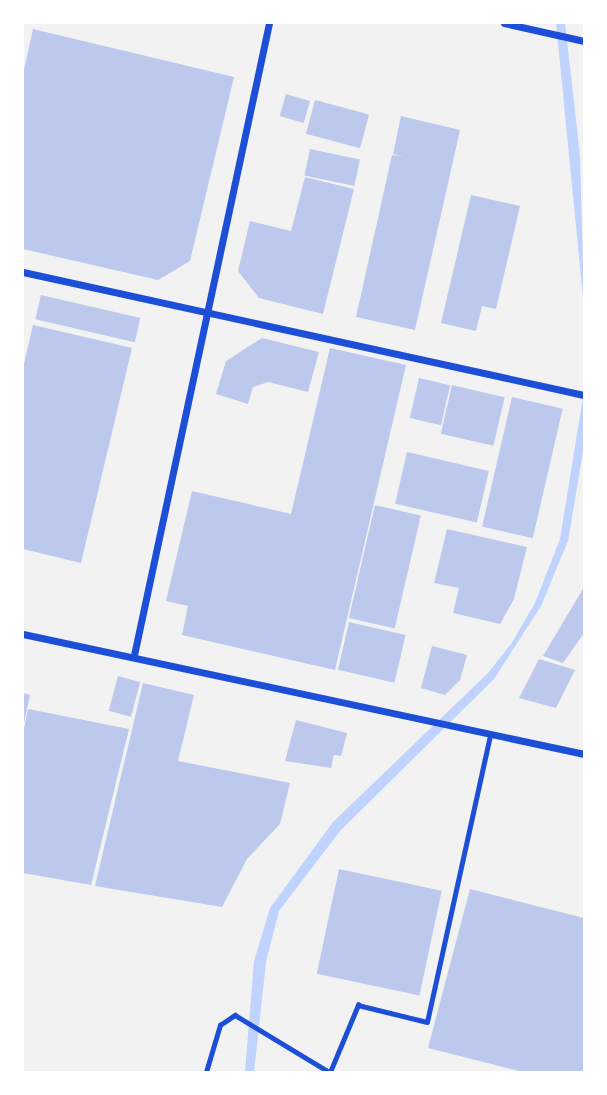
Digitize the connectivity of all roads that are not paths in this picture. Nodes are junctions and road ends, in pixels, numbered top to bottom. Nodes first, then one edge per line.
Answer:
1 (269, 23) edge
2 (504, 23) edge
3 (584, 41) edge
4 (23, 272) edge
5 (205, 309) junction
6 (584, 395) edge
7 (23, 634) edge
8 (134, 655) junction
9 (490, 735) junction
10 (584, 754) edge
11 (206, 1072) edge
12 (329, 1072) edge

1 - 5 street
2 - 3 street
4 - 5 street
5 - 6 street
5 - 8 street
7 - 8 street
8 - 9 street
9 - 10 street
9 - 12 lane
11 - 12 lane

